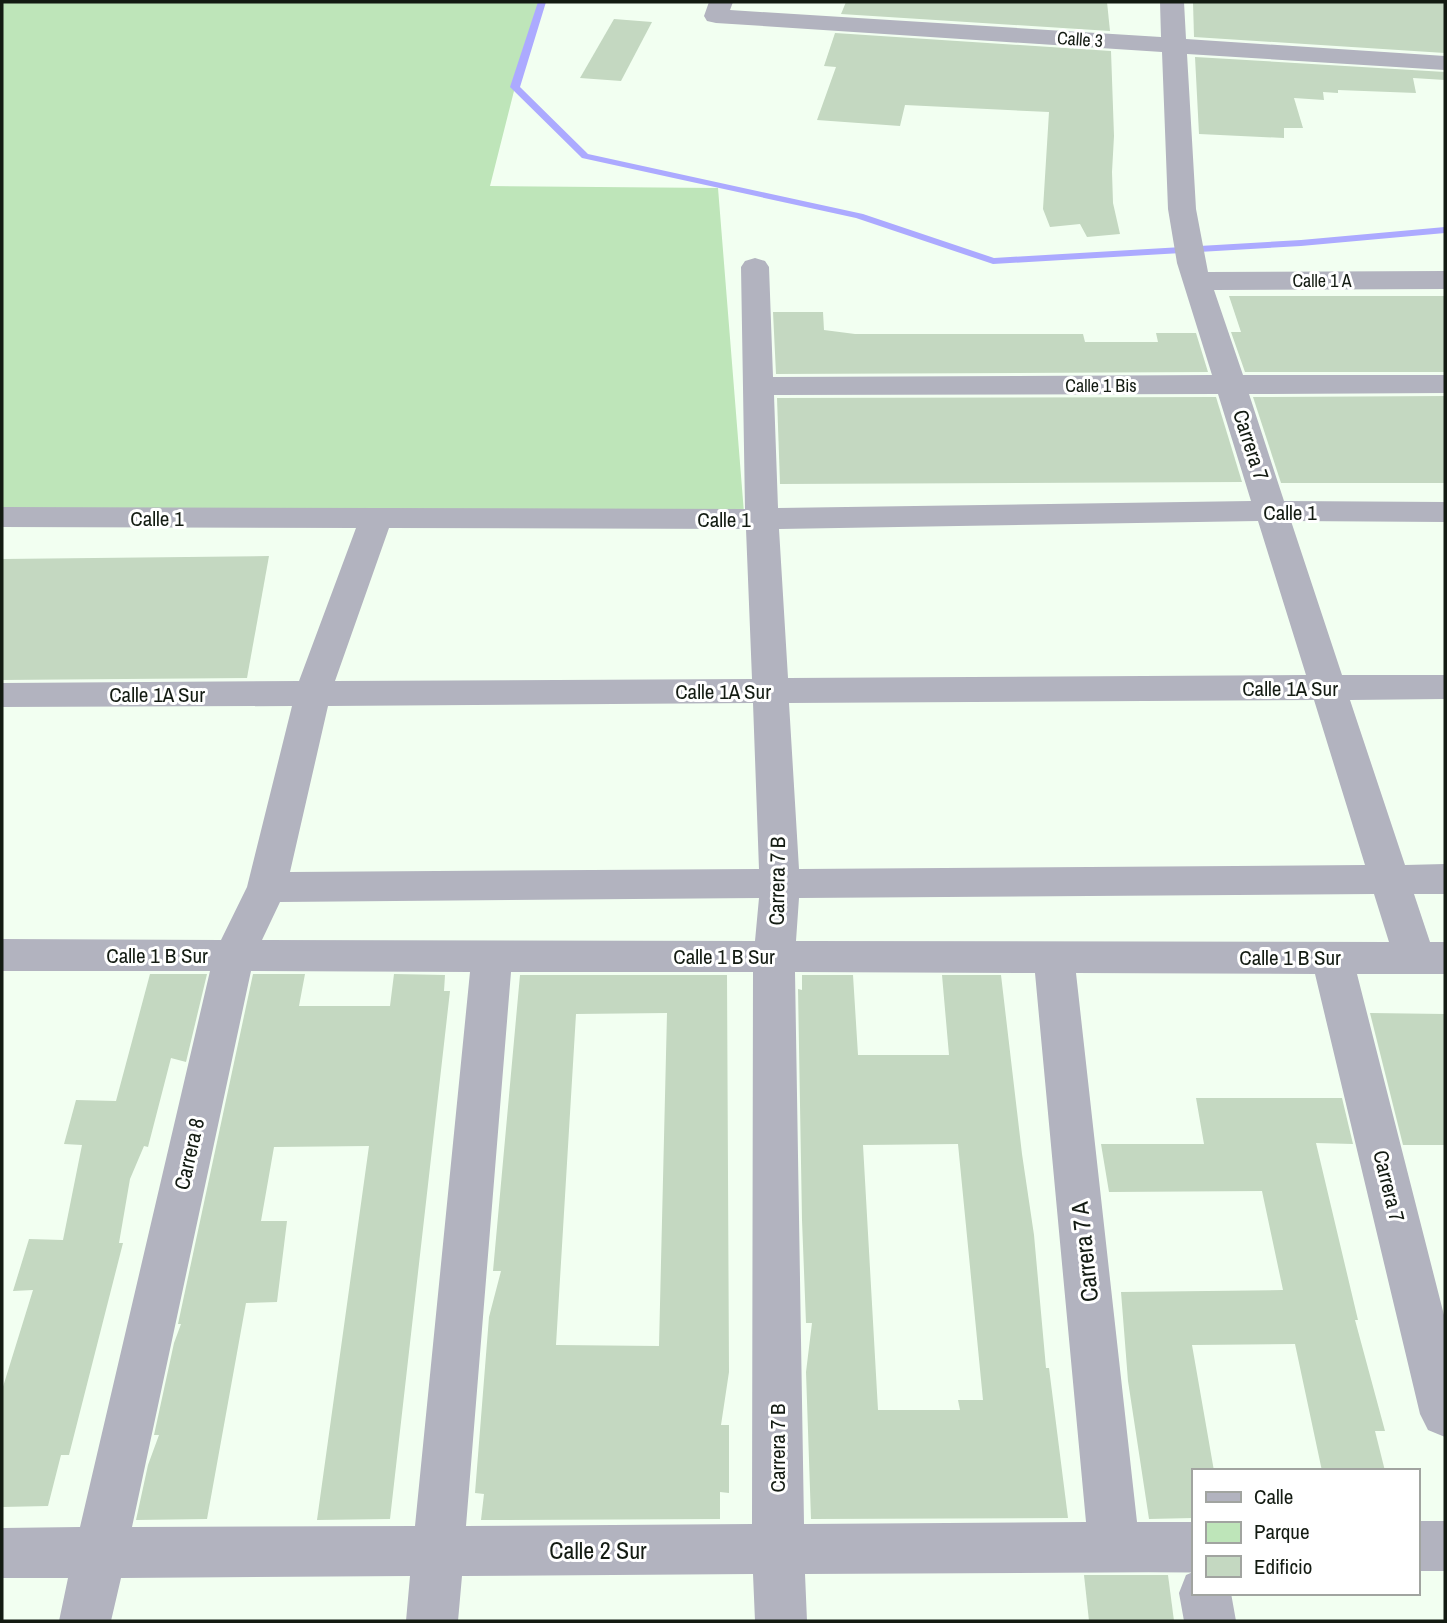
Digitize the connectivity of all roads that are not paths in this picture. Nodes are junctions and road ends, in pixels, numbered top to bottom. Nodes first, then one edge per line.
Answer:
1 (1172, 2) edge
2 (718, 9) edge
3 (1174, 46) junction
4 (1445, 63) edge
5 (755, 267) dead end
6 (1195, 272) junction
7 (1445, 280) edge
8 (1445, 383) edge
9 (1232, 384) junction
10 (758, 386) junction
11 (1273, 512) junction
12 (1445, 512) edge
13 (2, 517) edge
14 (376, 519) junction
15 (762, 519) junction
16 (1445, 687) edge
17 (1330, 688) junction
18 (772, 691) junction
19 (313, 693) junction
20 (2, 695) edge
21 (1390, 878) junction
22 (1445, 879) edge
23 (780, 884) junction
24 (267, 887) junction
25 (2, 955) edge
26 (234, 955) junction
27 (492, 956) junction
28 (774, 956) junction
29 (1054, 957) junction
30 (1332, 958) junction
31 (1430, 958) edge
32 (1445, 1414) edge
33 (1419, 1546) edge
34 (1445, 1546) edge
35 (1192, 1547) edge
36 (1114, 1548) junction
37 (778, 1549) junction
38 (438, 1551) junction
39 (99, 1552) junction
40 (2, 1553) edge
41 (1205, 1595) edge
42 (85, 1621) edge
43 (432, 1621) edge
44 (781, 1621) edge
45 (1210, 1621) edge

1 - 3 street, Carrera 7
2 - 3 street, Calle 3
3 - 4 street, Calle 3
3 - 6 street, Carrera 7
5 - 10 street, Carrera 7 B
6 - 7 street, Calle 1 A
6 - 9 street, Carrera 7
8 - 9 street, Calle 1 Bis
9 - 10 street, Calle 1 Bis
9 - 11 street, Carrera 7
10 - 15 street, Carrera 7 B
11 - 12 street, Calle 1
11 - 15 street, Calle 1
11 - 17 street, Carrera 7
13 - 14 street, Calle 1
14 - 15 street, Calle 1
14 - 19 street, Carrera 8
15 - 18 street, Carrera 7 B
16 - 17 street, Calle 1A Sur
17 - 18 street, Calle 1A Sur
17 - 21 street, Carrera 7
18 - 19 street, Calle 1A Sur
18 - 23 street, Carrera 7 B
19 - 20 street, Calle 1A Sur
19 - 24 street, Carrera 8
21 - 22 street
21 - 23 street
21 - 31 street, Carrera 7
23 - 24 street
23 - 28 street, Carrera 7 B
24 - 26 street, Carrera 8
25 - 26 street, Calle 1 B Sur
26 - 27 street, Calle 1 B Sur
26 - 39 street, Carrera 8
27 - 28 street, Calle 1 B Sur
27 - 38 street
28 - 29 street, Calle 1 B Sur
28 - 37 street, Carrera 7 B
29 - 30 street, Calle 1 B Sur
29 - 36 street, Carrera 7 A
30 - 31 street, Calle 1 B Sur
30 - 32 street, Carrera 7
33 - 34 street
35 - 36 street, Calle 2 Sur
36 - 37 street, Calle 2 Sur
37 - 38 street, Calle 2 Sur
37 - 44 street, Carrera 7 B
38 - 39 street, Calle 2 Sur
38 - 43 street
39 - 40 street, Calle 2 Sur
39 - 42 street, Carrera 8
41 - 45 street

